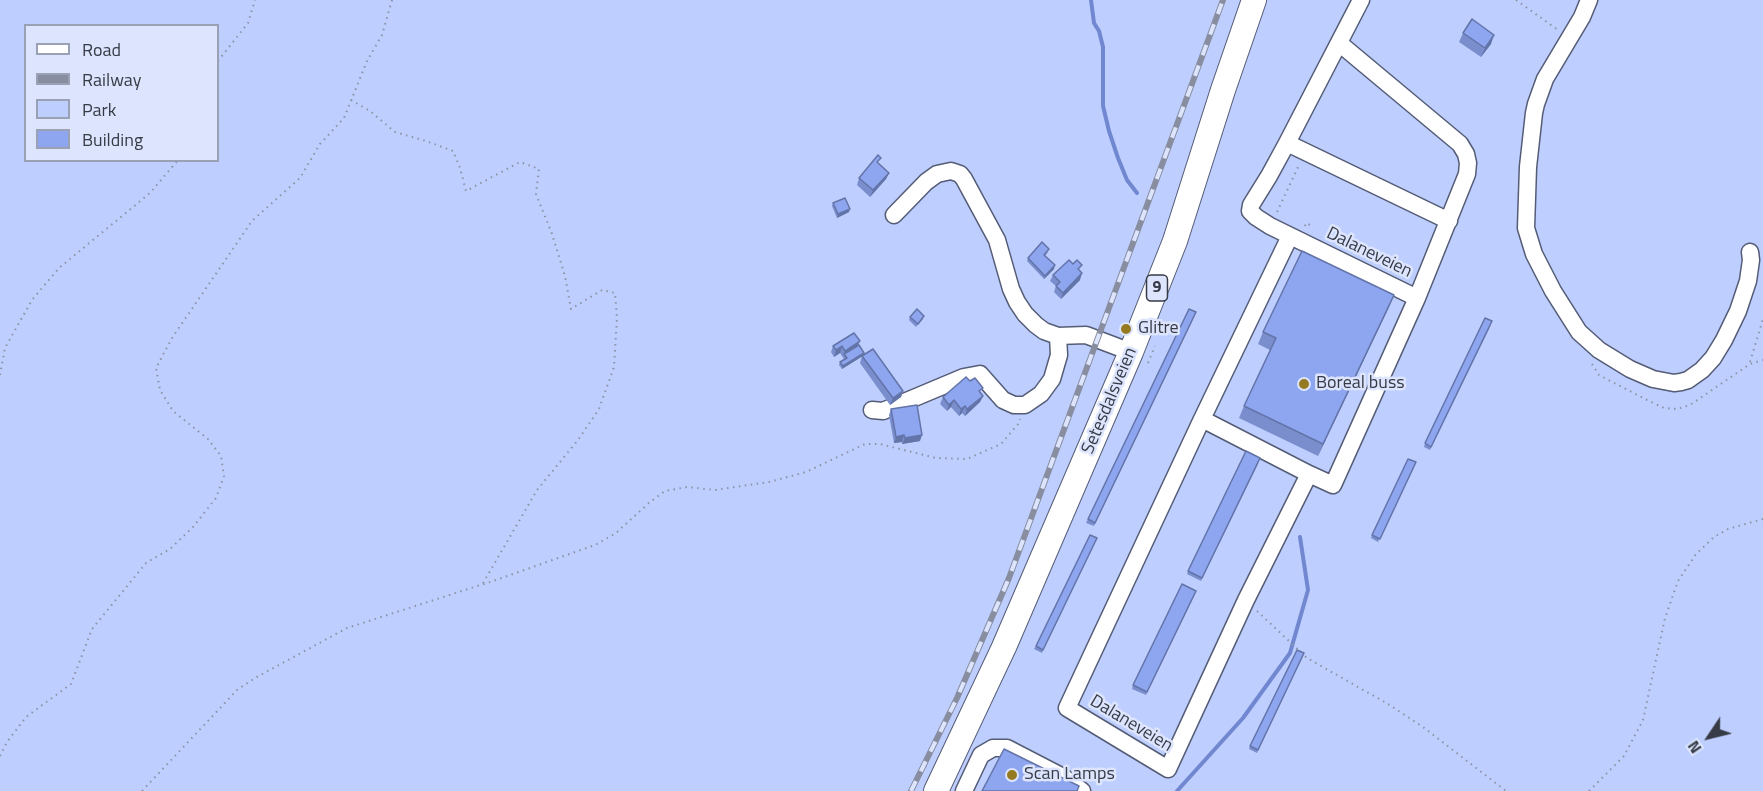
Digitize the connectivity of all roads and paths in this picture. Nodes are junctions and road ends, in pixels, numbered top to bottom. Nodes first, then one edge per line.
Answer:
1 (255, 0) edge
2 (392, 0) edge
3 (1254, 0) edge
4 (1361, 0) edge
5 (1516, 0) edge
6 (1589, 0) edge
7 (1569, 38) junction
8 (1339, 43) junction
9 (219, 60) edge
10 (351, 100) junction
11 (1287, 143) junction
12 (1306, 152) junction
13 (176, 162) edge
14 (894, 215) dead end
15 (1449, 221) junction
16 (1270, 226) junction
17 (1290, 236) junction
18 (1750, 252) dead end
19 (1417, 298) junction
20 (1763, 319) edge
21 (1058, 336) junction
22 (1131, 352) junction
23 (1763, 360) edge
24 (0, 375) edge
25 (1025, 405) junction
26 (872, 410) dead end
27 (1202, 419) junction
28 (1309, 474) junction
29 (1763, 519) edge
30 (482, 585) junction
31 (1246, 600) junction
32 (0, 756) edge
33 (142, 791) edge
34 (936, 791) edge
35 (964, 791) edge
36 (1082, 791) edge
37 (1506, 791) edge
38 (1589, 791) edge

1 - 9 path
2 - 10 path
3 - 22 highway, Setesdalsveien / 9
4 - 8 lane, Dalaneveien
5 - 7 path
6 - 7 lane
7 - 18 lane
8 - 11 lane, Dalaneveien
8 - 15 lane
10 - 30 path
10 - 32 path
11 - 12 lane
11 - 16 lane, Dalaneveien
12 - 15 lane
12 - 16 path
13 - 24 path
14 - 21 lane
15 - 19 lane
16 - 17 lane, Dalaneveien
17 - 19 lane, Dalaneveien
17 - 27 lane, Dalaneveien
19 - 28 lane, Dalaneveien
20 - 23 path
21 - 22 lane
21 - 25 lane
22 - 34 highway, Setesdalsveien / 9
25 - 26 lane
25 - 30 path
27 - 28 lane, Dalaneveien
27 - 31 lane, Dalaneveien
28 - 31 lane, Dalaneveien
29 - 38 path
30 - 33 path
31 - 37 path
35 - 36 lane

